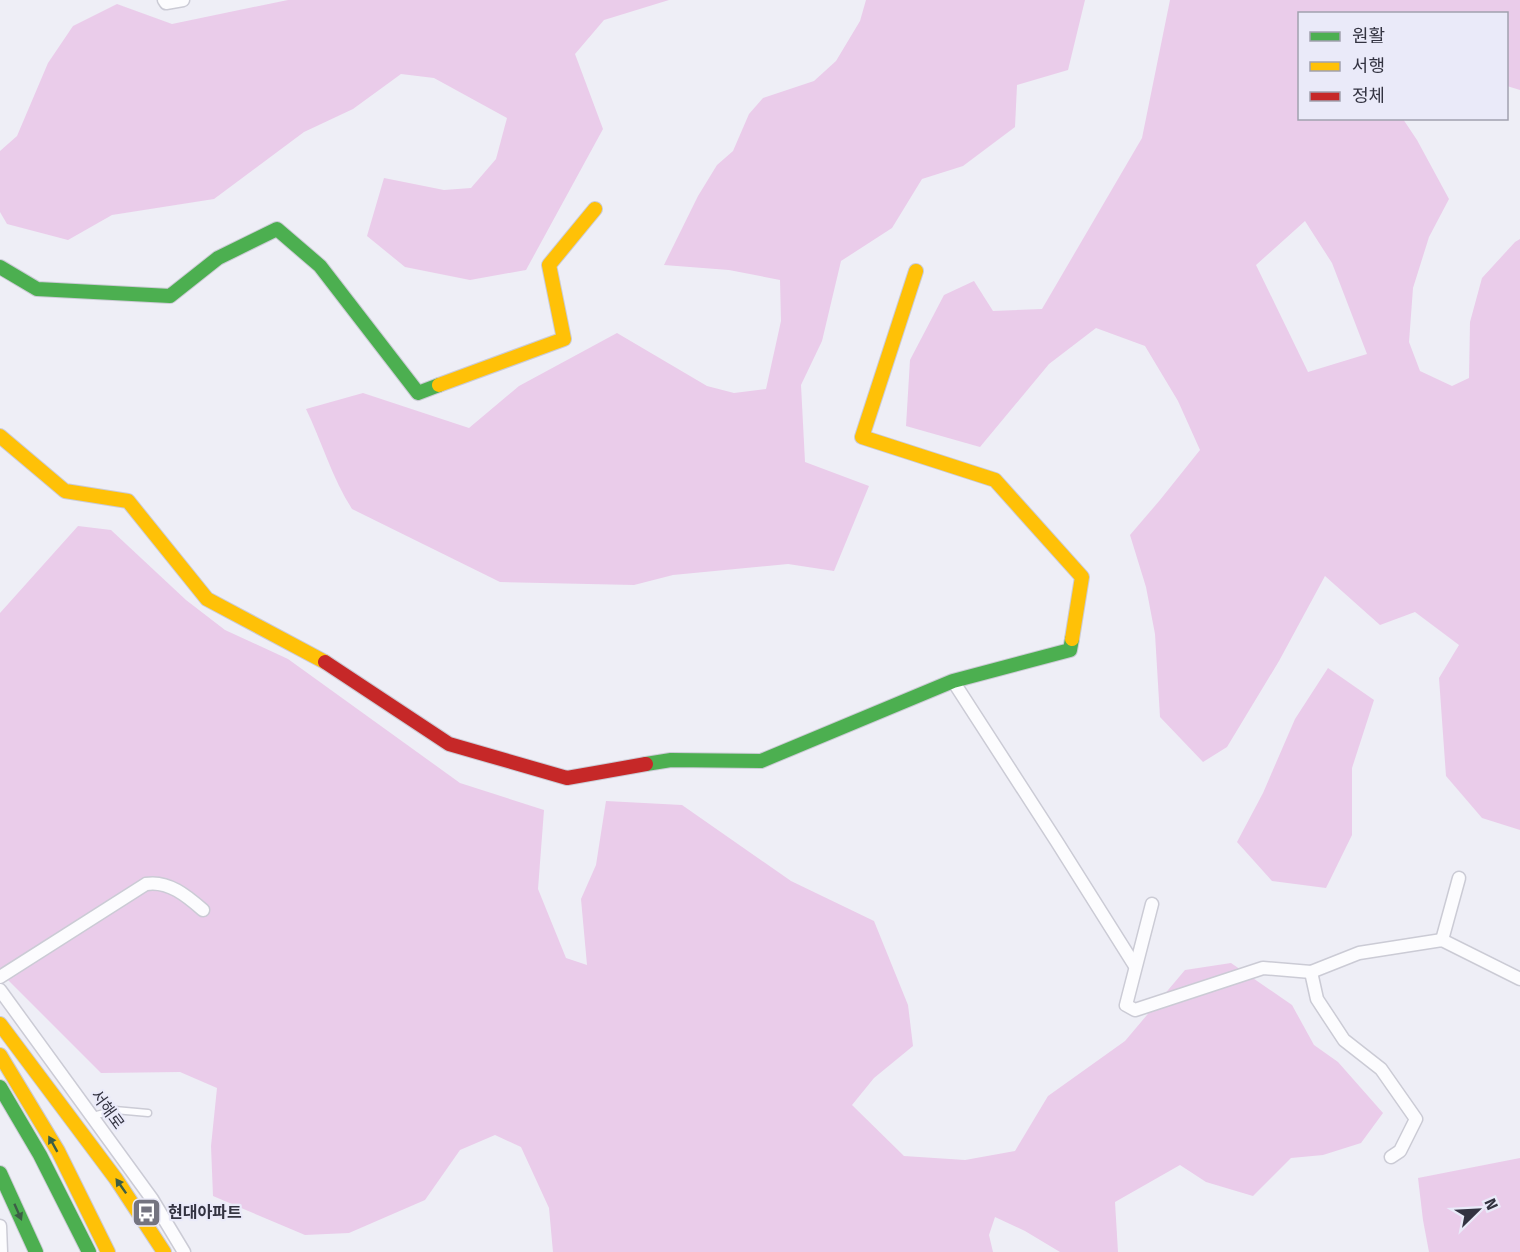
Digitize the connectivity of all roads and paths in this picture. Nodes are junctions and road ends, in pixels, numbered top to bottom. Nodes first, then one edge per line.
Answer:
1 (164, 0) edge
2 (183, 0) edge
3 (595, 209) dead end
4 (0, 267) edge
5 (916, 272) dead end
6 (0, 436) edge
7 (952, 681) junction
8 (1459, 878) dead end
9 (1152, 904) dead end
10 (203, 910) dead end
11 (1442, 940) junction
12 (1135, 966) junction
13 (1311, 972) junction
14 (0, 977) edge
15 (1520, 979) edge
16 (0, 990) edge
17 (0, 1024) edge
18 (0, 1055) edge
19 (0, 1087) edge
20 (147, 1113) dead end
21 (93, 1116) junction
22 (1391, 1157) dead end
23 (0, 1173) edge
24 (0, 1226) edge
25 (1, 1252) edge
26 (36, 1252) edge
27 (89, 1252) edge
28 (108, 1252) edge
29 (164, 1252) edge
30 (184, 1252) edge

1 - 2 street
3 - 4 street
5 - 7 street
6 - 7 street
7 - 12 street
8 - 11 street
9 - 12 street
10 - 14 street
11 - 13 street
11 - 15 street
12 - 13 street
13 - 22 street
16 - 21 street, 서해로
29 -> 17 street
28 -> 18 street
19 - 27 street
20 - 21 lane
21 - 30 street, 서해로
23 -> 26 street
24 - 25 street

